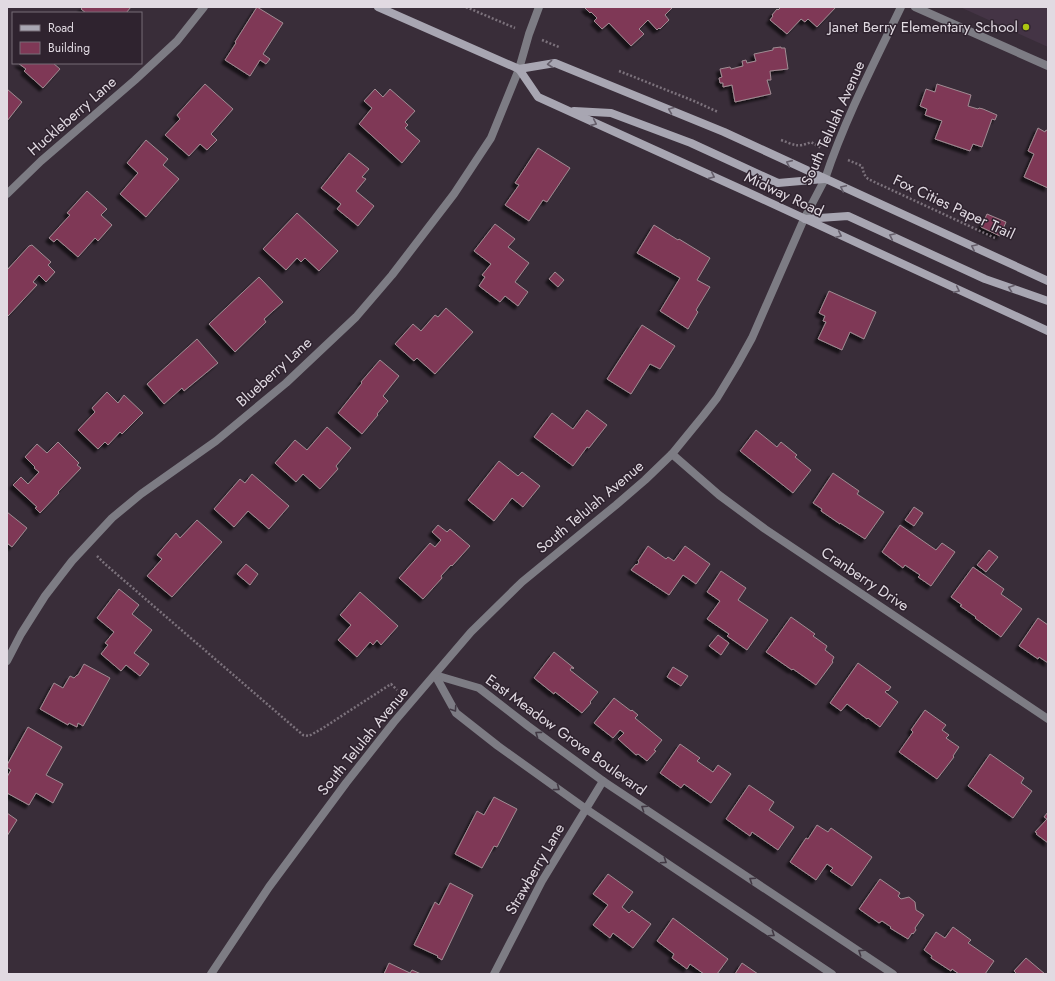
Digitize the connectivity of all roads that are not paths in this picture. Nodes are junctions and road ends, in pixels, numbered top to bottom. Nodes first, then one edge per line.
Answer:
1 (204, 7) edge
2 (378, 7) edge
3 (539, 7) edge
4 (901, 7) edge
5 (915, 7) edge
6 (1048, 66) edge
7 (519, 69) junction
8 (569, 111) junction
9 (825, 179) junction
10 (7, 194) edge
11 (804, 219) junction
12 (1048, 281) edge
13 (1048, 301) edge
14 (1048, 331) edge
15 (672, 454) junction
16 (7, 661) edge
17 (435, 675) junction
18 (1048, 720) edge
19 (603, 780) junction
20 (586, 809) junction
21 (212, 974) edge
22 (494, 974) edge
23 (832, 974) edge
24 (893, 974) edge

1 - 10 street, Huckleberry Lane
2 - 7 main road
3 - 7 street, Blueberry Lane
4 - 9 street, South Telulah Avenue
5 - 6 street
7 - 8 main road, Midway Road
9 -> 7 main road, Midway Road
7 - 16 street, Blueberry Lane
8 - 9 main road
8 -> 11 main road, Midway Road
9 - 11 street, South Telulah Avenue
12 -> 9 main road, Midway Road
13 -> 11 main road
11 -> 14 main road, Midway Road
11 - 15 street, South Telulah Avenue
15 - 17 street, South Telulah Avenue
15 - 18 street, Cranberry Drive
19 -> 17 street, East Meadow Grove Boulevard
17 -> 20 street
17 - 21 street, South Telulah Avenue
19 - 20 street, Strawberry Lane
24 -> 19 street, East Meadow Grove Boulevard
20 - 22 street, Strawberry Lane
20 -> 23 street

